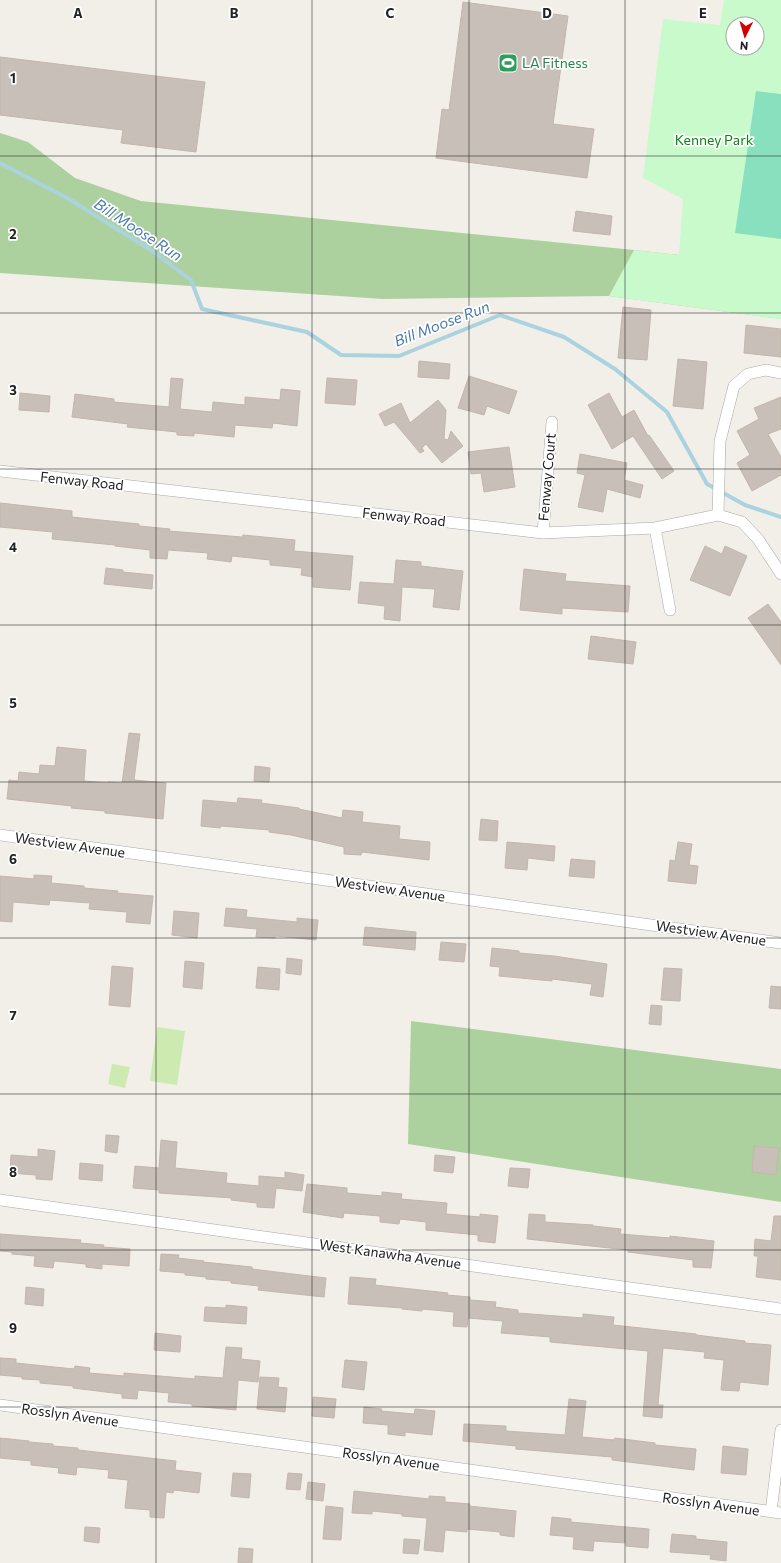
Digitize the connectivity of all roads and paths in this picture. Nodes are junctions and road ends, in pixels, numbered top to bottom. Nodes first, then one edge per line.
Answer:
1 (781, 373) edge
2 (552, 422) dead end
3 (0, 471) edge
4 (718, 515) junction
5 (655, 528) junction
6 (543, 533) junction
7 (781, 574) edge
8 (670, 610) dead end
9 (0, 835) edge
10 (781, 943) edge
11 (0, 1200) edge
12 (781, 1309) edge
13 (0, 1405) edge
14 (781, 1430) edge
15 (776, 1513) edge

1 - 4 street
2 - 6 street, Fenway Court
3 - 6 street, Fenway Road
4 - 5 street, Fenway Road
4 - 7 street, Fenway Road
5 - 6 street, Fenway Road
5 - 8 street
9 - 10 street, Westview Avenue
11 - 12 street, West Kanawha Avenue
13 - 15 street, Rosslyn Avenue
14 - 15 street

